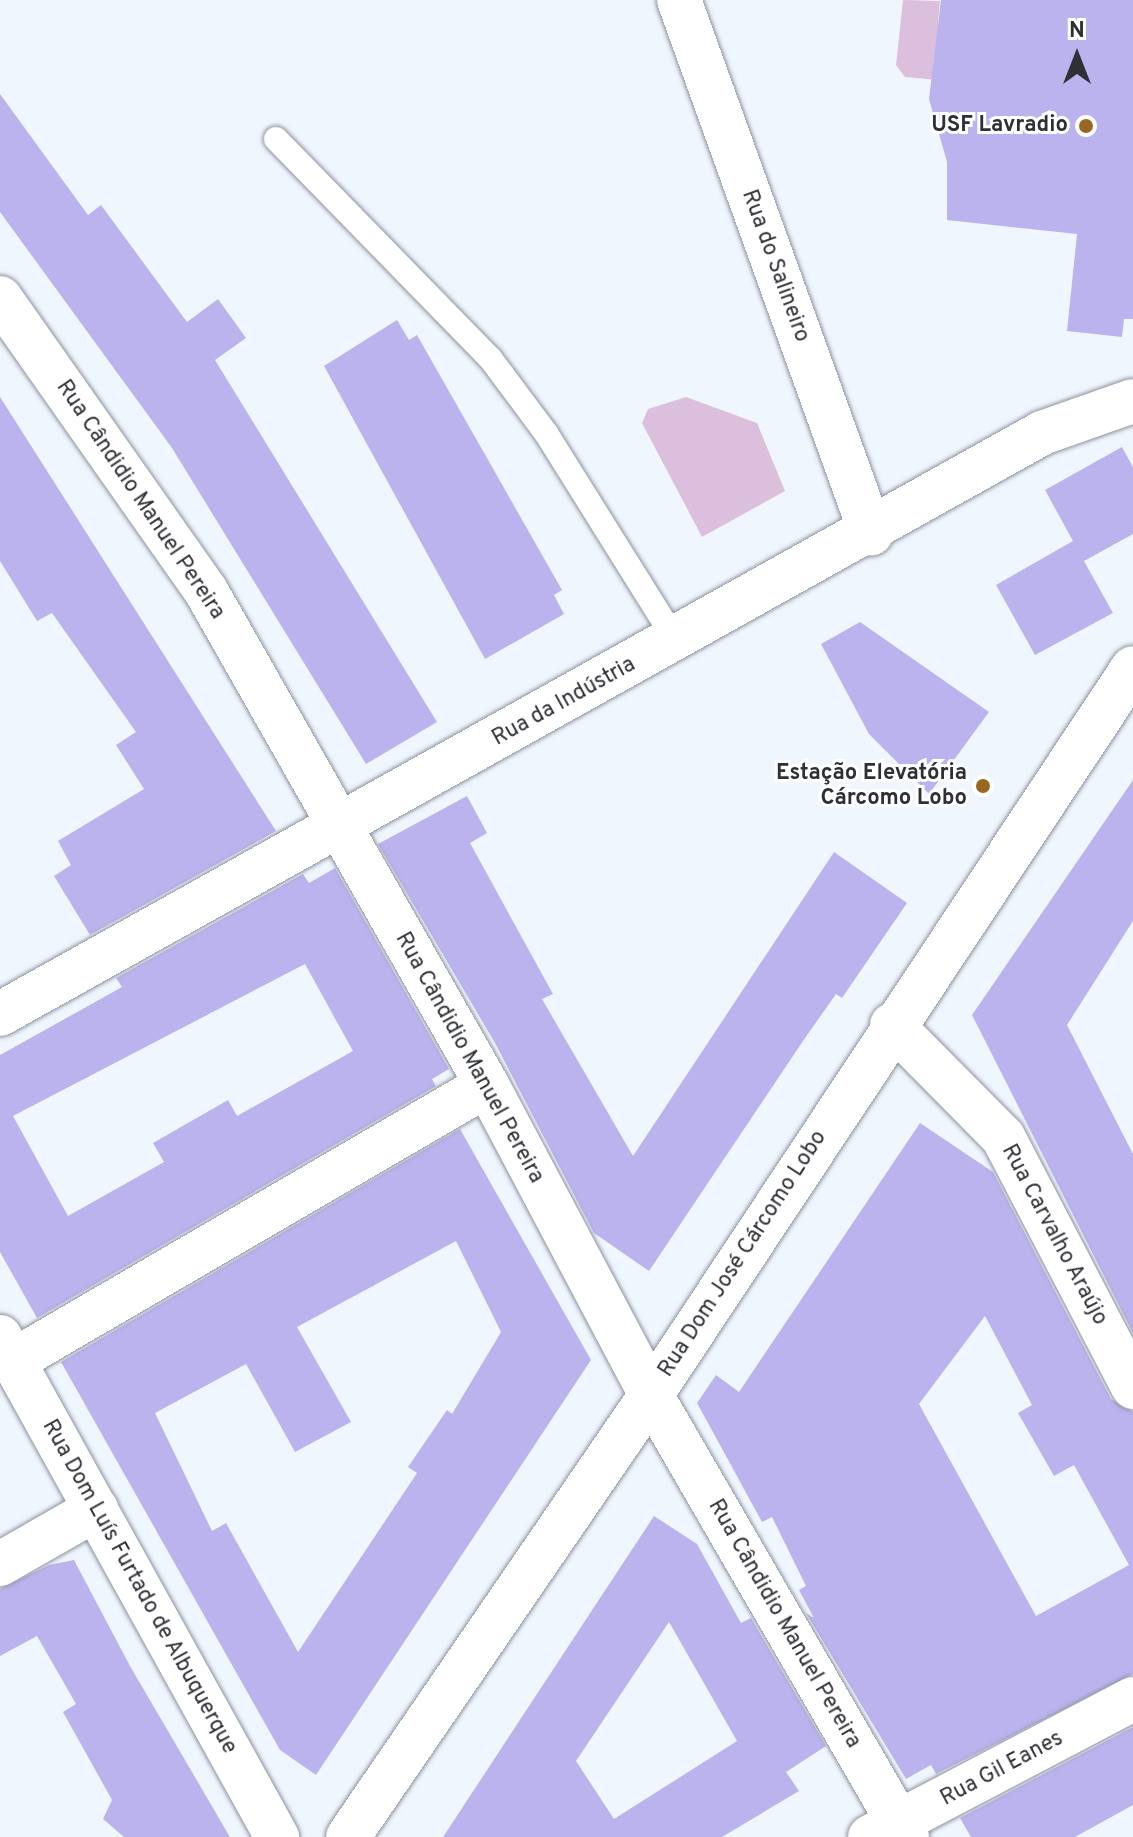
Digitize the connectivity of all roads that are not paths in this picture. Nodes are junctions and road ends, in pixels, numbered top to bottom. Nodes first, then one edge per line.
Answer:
1 (679, 0) edge
2 (276, 139) dead end
3 (0, 298) edge
4 (1133, 401) edge
5 (871, 533) junction
6 (676, 641) junction
7 (1133, 668) edge
8 (339, 825) junction
9 (0, 1014) edge
10 (892, 1025) junction
11 (487, 1085) junction
12 (7, 1349) edge
13 (1133, 1387) edge
14 (651, 1395) junction
15 (96, 1509) junction
16 (0, 1564) edge
17 (1133, 1699) edge
18 (892, 1832) edge
19 (277, 1837) edge
20 (348, 1837) edge

1 - 5 street, Rua do Salineiro
2 - 6 lane
3 - 8 street, Rua Cândidio Manuel Pereira
4 - 5 street, Rua da Indústria
5 - 6 street, Rua da Indústria
6 - 8 street, Rua da Indústria
7 - 10 street, Rua Dom José Cárcomo Lobo
8 - 9 street, Rua da Indústria
8 - 11 street, Rua Cândidio Manuel Pereira
10 - 13 street, Rua Carvalho Araújo
10 - 14 street, Rua Dom José Cárcomo Lobo
11 - 12 street
11 - 14 street, Rua Cândidio Manuel Pereira
12 - 15 street, Rua Dom Luís Furtado de Albuquerque
14 - 18 street, Rua Cândidio Manuel Pereira
14 - 20 street, Rua Dom José Cárcomo Lobo
15 - 16 street
15 - 19 street, Rua Dom Luís Furtado de Albuquerque
17 - 18 street, Rua Gil Eanes

